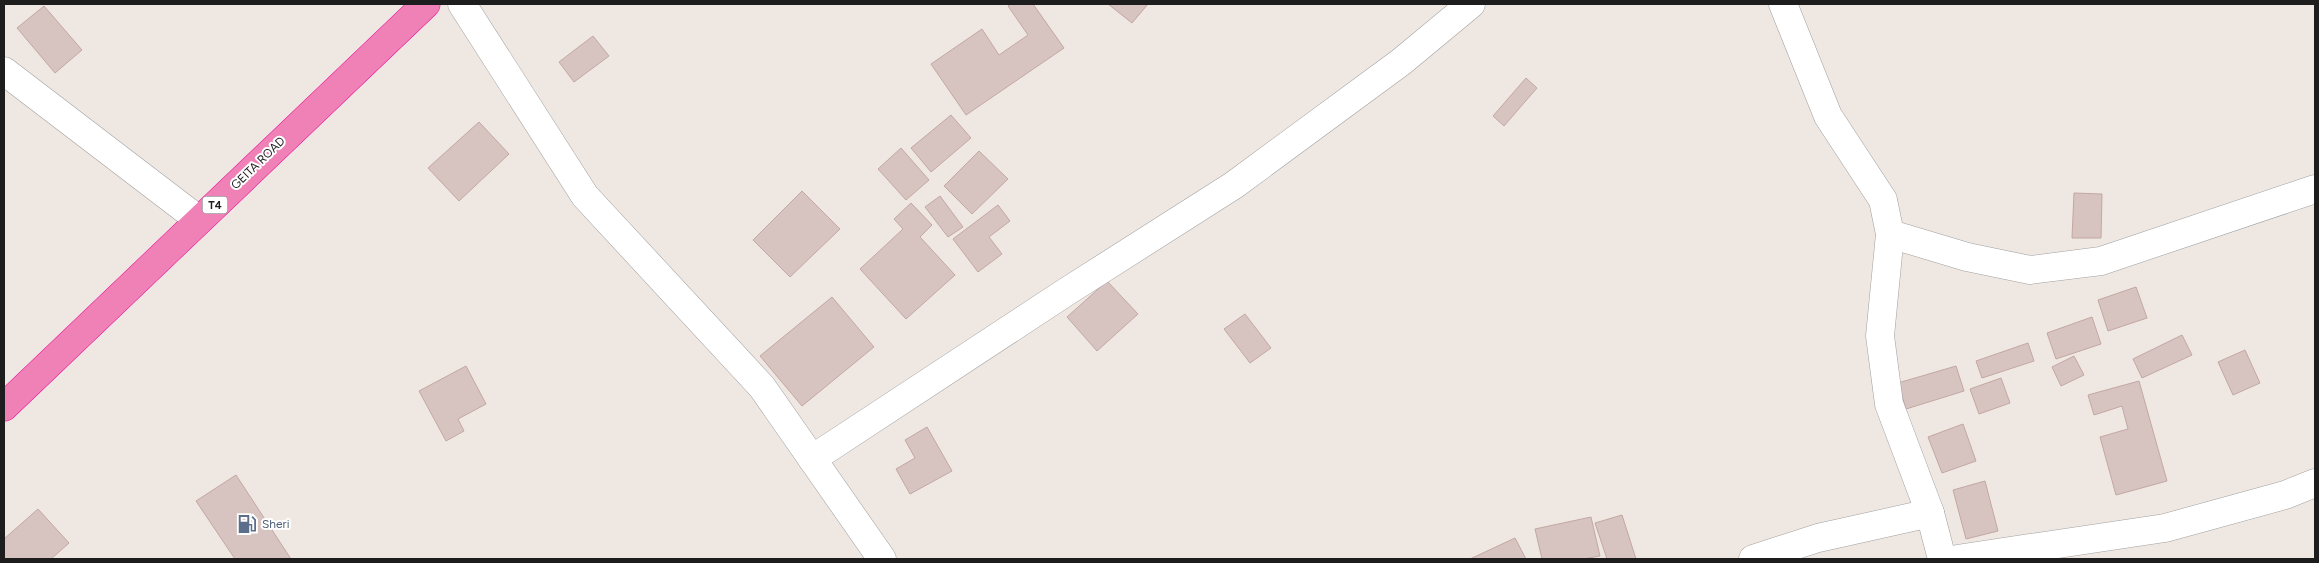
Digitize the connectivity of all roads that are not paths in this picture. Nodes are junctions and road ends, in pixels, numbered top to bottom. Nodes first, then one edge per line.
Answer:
1 (426, 4) edge
2 (462, 4) edge
3 (1471, 4) edge
4 (1784, 4) edge
5 (4, 71) edge
6 (2315, 189) edge
7 (199, 220) junction
8 (1890, 234) junction
9 (4, 407) edge
10 (812, 459) junction
11 (2315, 484) edge
12 (1930, 513) junction
13 (882, 559) edge
14 (1753, 559) edge
15 (1942, 559) edge
16 (1957, 559) edge

1 - 7 highway, GEITA ROAD / T4
2 - 10 street
3 - 10 street
4 - 8 street
5 - 7 street
6 - 8 street
7 - 9 highway, GEITA ROAD / T4
8 - 12 street
10 - 13 street
11 - 16 street
12 - 14 street
12 - 15 street

